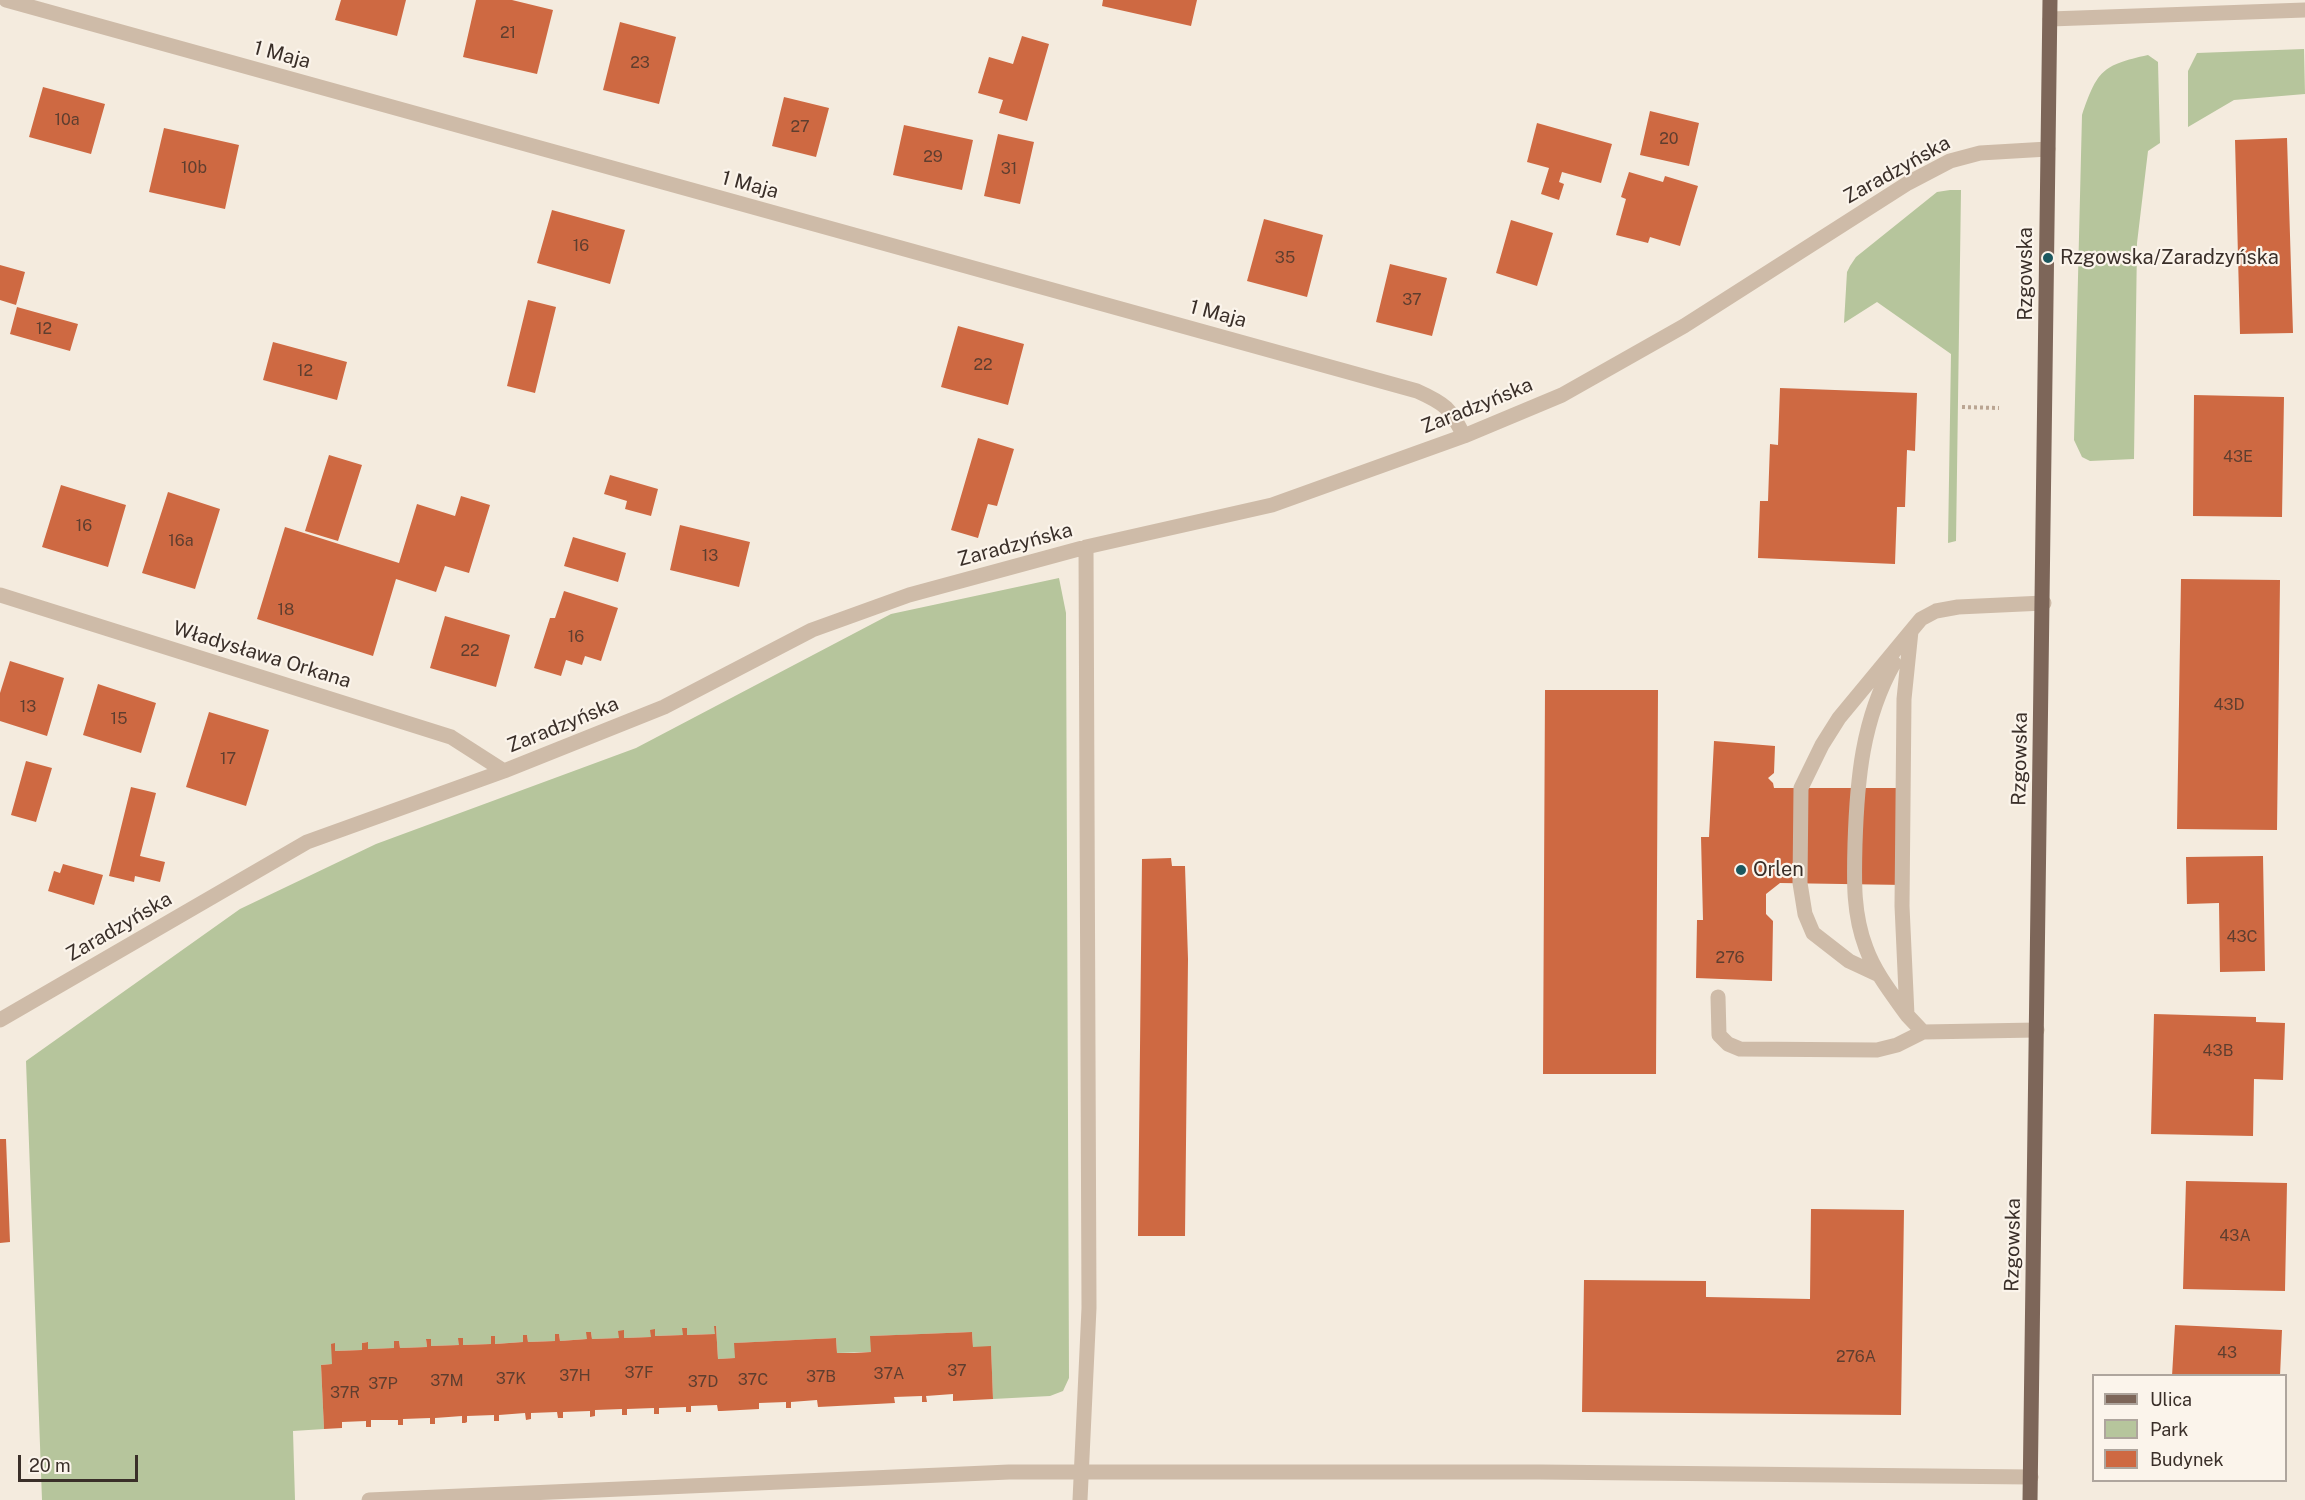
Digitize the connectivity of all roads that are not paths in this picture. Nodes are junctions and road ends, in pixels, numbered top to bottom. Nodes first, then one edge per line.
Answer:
1 (6, 0) edge
2 (2050, 0) edge
3 (2305, 10) edge
4 (2050, 20) junction
5 (2048, 149) junction
6 (1464, 436) junction
7 (1086, 547) junction
8 (0, 595) edge
9 (2044, 603) junction
10 (1911, 631) junction
11 (504, 771) junction
12 (1879, 975) junction
13 (1718, 997) dead end
14 (1907, 1015) junction
15 (0, 1020) edge
16 (2037, 1030) junction
17 (1923, 1032) junction
18 (1080, 1471) junction
19 (2031, 1477) junction
20 (369, 1500) edge
21 (1080, 1500) edge
22 (2030, 1500) edge

1 - 6 street, 1 Maja
2 - 4 main road, Rzgowska
3 - 4 street
4 - 5 main road, Rzgowska
5 - 6 street, Zaradzyńska
5 - 9 main road, Rzgowska
6 - 7 street, Zaradzyńska
7 - 11 street, Zaradzyńska
7 - 18 street
8 - 11 street, Władysława Orkana
9 - 10 street
9 - 16 main road, Rzgowska
10 - 12 street
10 - 12 street
10 - 14 street
11 - 15 street, Zaradzyńska
12 - 14 street
13 - 17 street
14 - 17 street
16 - 17 street
16 - 19 main road, Rzgowska
18 - 19 street
18 - 20 street
18 - 21 street
19 - 22 main road, Rzgowska

